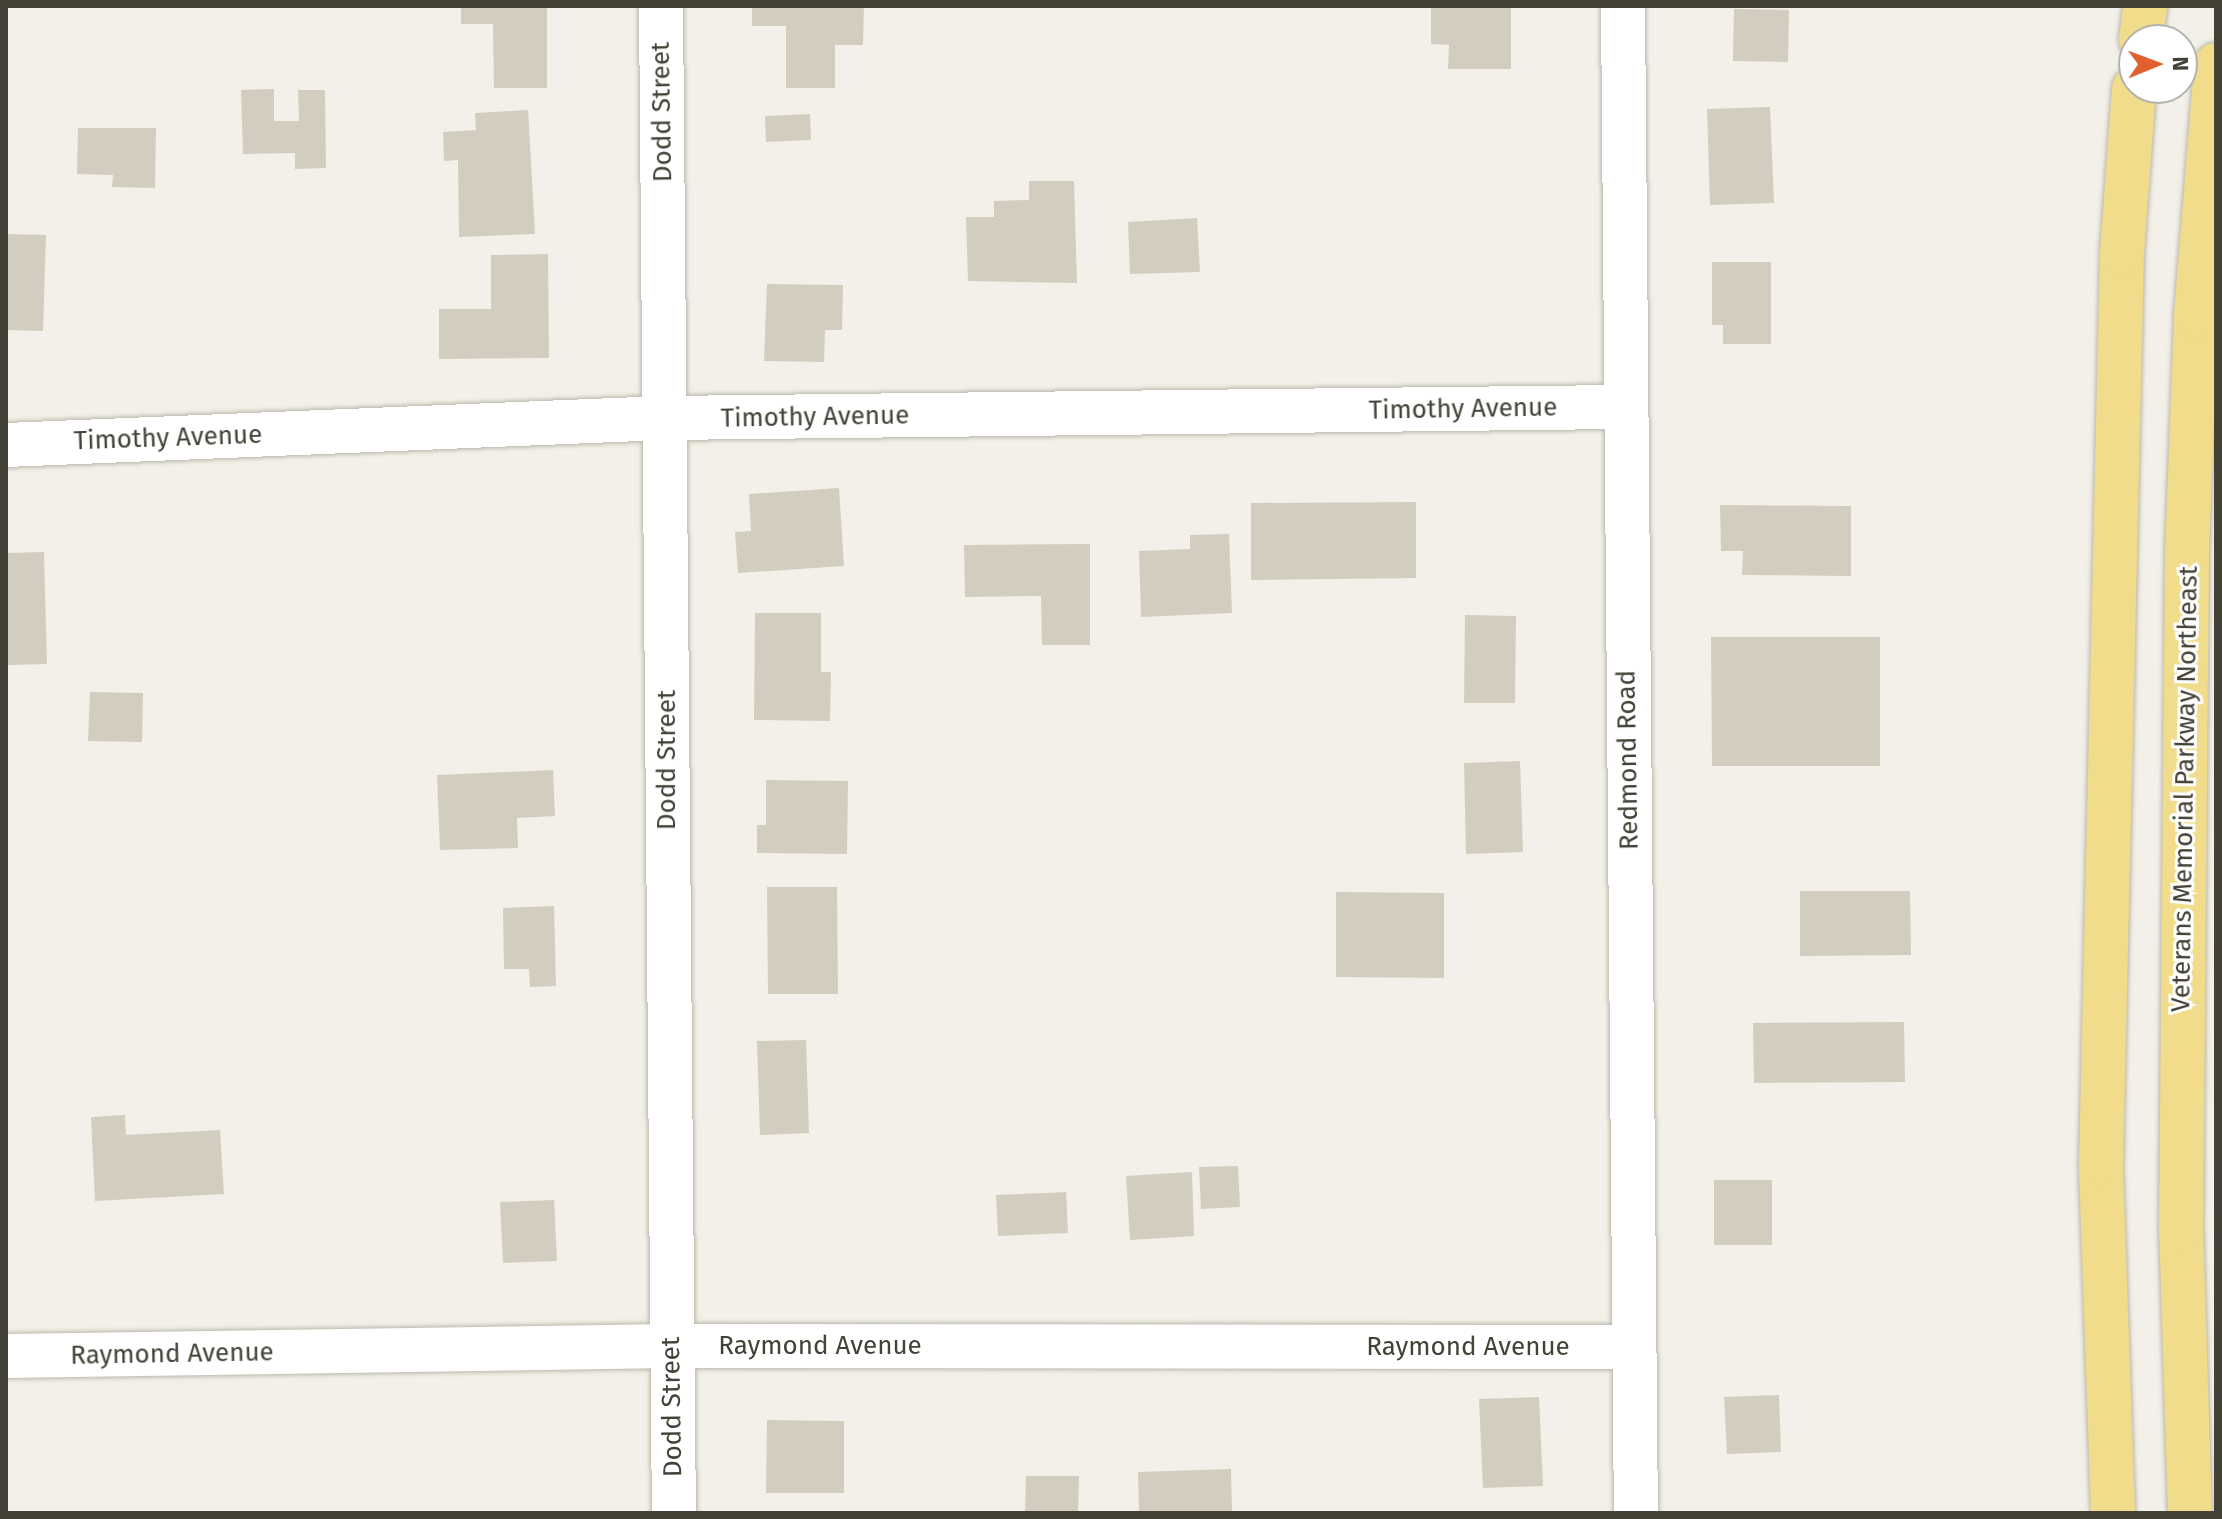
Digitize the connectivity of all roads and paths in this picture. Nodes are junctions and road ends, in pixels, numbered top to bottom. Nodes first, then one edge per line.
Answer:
1 (661, 6) edge
2 (1623, 6) edge
3 (2216, 65) edge
4 (2133, 104) edge
5 (1625, 407) junction
6 (665, 418) junction
7 (6, 445) edge
8 (670, 1346) junction
9 (1634, 1347) junction
10 (6, 1356) edge
11 (674, 1513) edge
12 (1636, 1513) edge
13 (2113, 1513) edge
14 (2190, 1513) edge

1 - 6 street, Dodd Street
2 - 5 street, Redmond Road
3 - 14 highway, Veterans Memorial Parkway Northeast
4 - 13 highway
5 - 6 street, Timothy Avenue
5 - 9 street, Redmond Road
6 - 7 street, Timothy Avenue
6 - 8 street, Dodd Street
8 - 9 street, Raymond Avenue
8 - 10 street, Raymond Avenue
8 - 11 street, Dodd Street
9 - 12 street, Redmond Road

